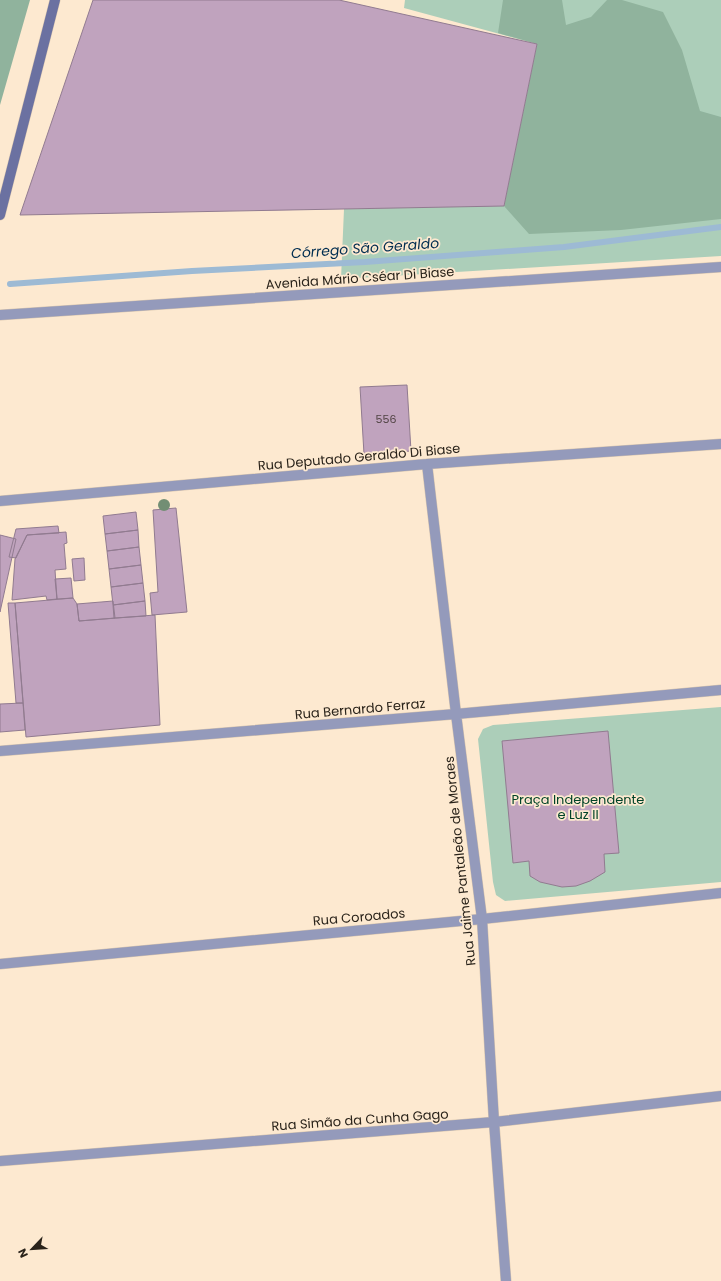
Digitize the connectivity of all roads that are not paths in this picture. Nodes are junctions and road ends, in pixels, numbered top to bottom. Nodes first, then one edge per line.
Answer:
1 (55, 0) edge
2 (0, 215) edge
3 (721, 267) edge
4 (0, 315) edge
5 (721, 444) edge
6 (427, 464) junction
7 (0, 501) edge
8 (721, 690) edge
9 (456, 714) junction
10 (0, 752) edge
11 (721, 893) edge
12 (482, 919) junction
13 (0, 964) edge
14 (721, 1096) edge
15 (494, 1122) junction
16 (0, 1161) edge
17 (506, 1281) edge

1 - 2 street
3 - 4 street, Avenida Mário Cséar Di Biase
5 - 6 street, Rua Deputado Geraldo Di Biase
6 - 7 street, Rua Deputado Geraldo Di Biase
6 - 9 street, Rua Jaime Pantaleão de Moraes
8 - 9 street, Rua Bernardo Ferraz
9 - 10 street, Rua Bernardo Ferraz
9 - 12 street, Rua Jaime Pantaleão de Moraes
11 - 12 street, Rua Coroados
12 - 13 street, Rua Coroados
12 - 15 street, Rua Jaime Pantaleão de Moraes
14 - 15 street, Rua Simão da Cunha Gago
15 - 16 street, Rua Simão da Cunha Gago
15 - 17 street, Rua Jaime Pantaleão de Moraes

